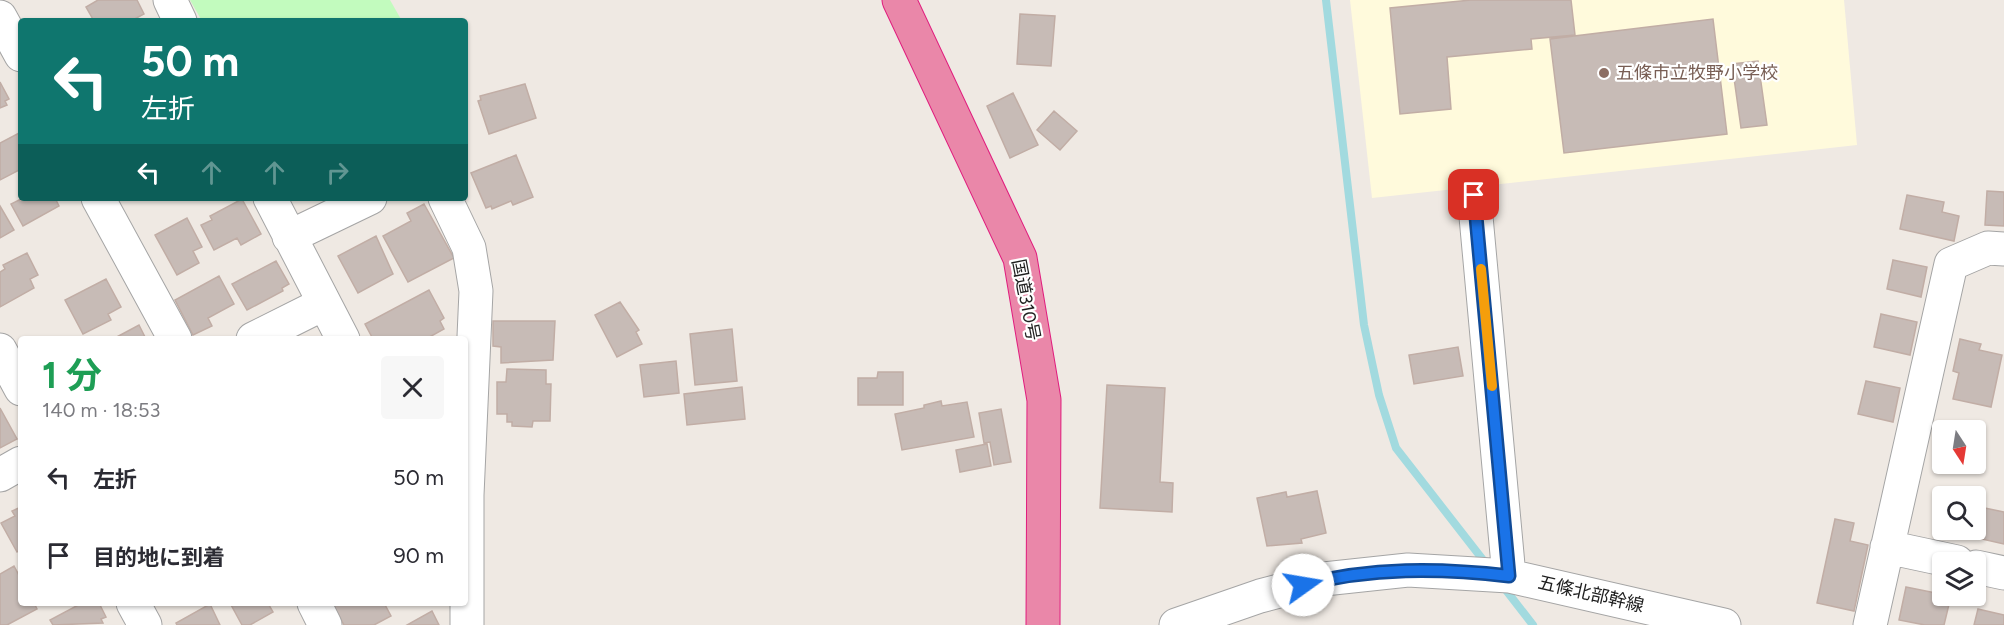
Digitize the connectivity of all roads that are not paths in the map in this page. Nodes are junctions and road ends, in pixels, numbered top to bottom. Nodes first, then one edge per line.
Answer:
1 (170, 0) edge
2 (899, 0) edge
3 (0, 16) edge
4 (179, 18) edge
5 (18, 49) edge
6 (1474, 195) dead end
7 (100, 201) edge
8 (271, 201) edge
9 (364, 201) edge
10 (446, 201) edge
11 (289, 237) junction
12 (2004, 249) edge
13 (322, 304) junction
14 (173, 336) edge
15 (259, 336) edge
16 (341, 336) edge
17 (0, 350) edge
18 (18, 383) edge
19 (18, 465) edge
20 (468, 472) edge
21 (0, 475) edge
22 (1887, 547) junction
23 (1932, 557) edge
24 (1986, 569) edge
25 (2004, 573) edge
26 (1509, 576) junction
27 (135, 606) edge
28 (316, 606) edge
29 (467, 606) edge
30 (145, 625) edge
31 (325, 625) edge
32 (467, 625) edge
33 (1043, 625) edge
34 (1176, 625) edge
35 (1724, 625) edge
36 (1870, 625) edge

1 - 4 street
2 - 33 highway, 国道310号
3 - 5 street
6 - 26 street
7 - 14 street
8 - 11 street
9 - 11 street
10 - 20 street
11 - 13 street
12 - 22 street
13 - 15 street
13 - 16 street
17 - 18 street
19 - 21 street
22 - 23 street
22 - 36 street
24 - 25 street
26 - 34 street, 五條北部幹線
26 - 35 street, 五條北部幹線
27 - 30 street
28 - 31 street
29 - 32 street

